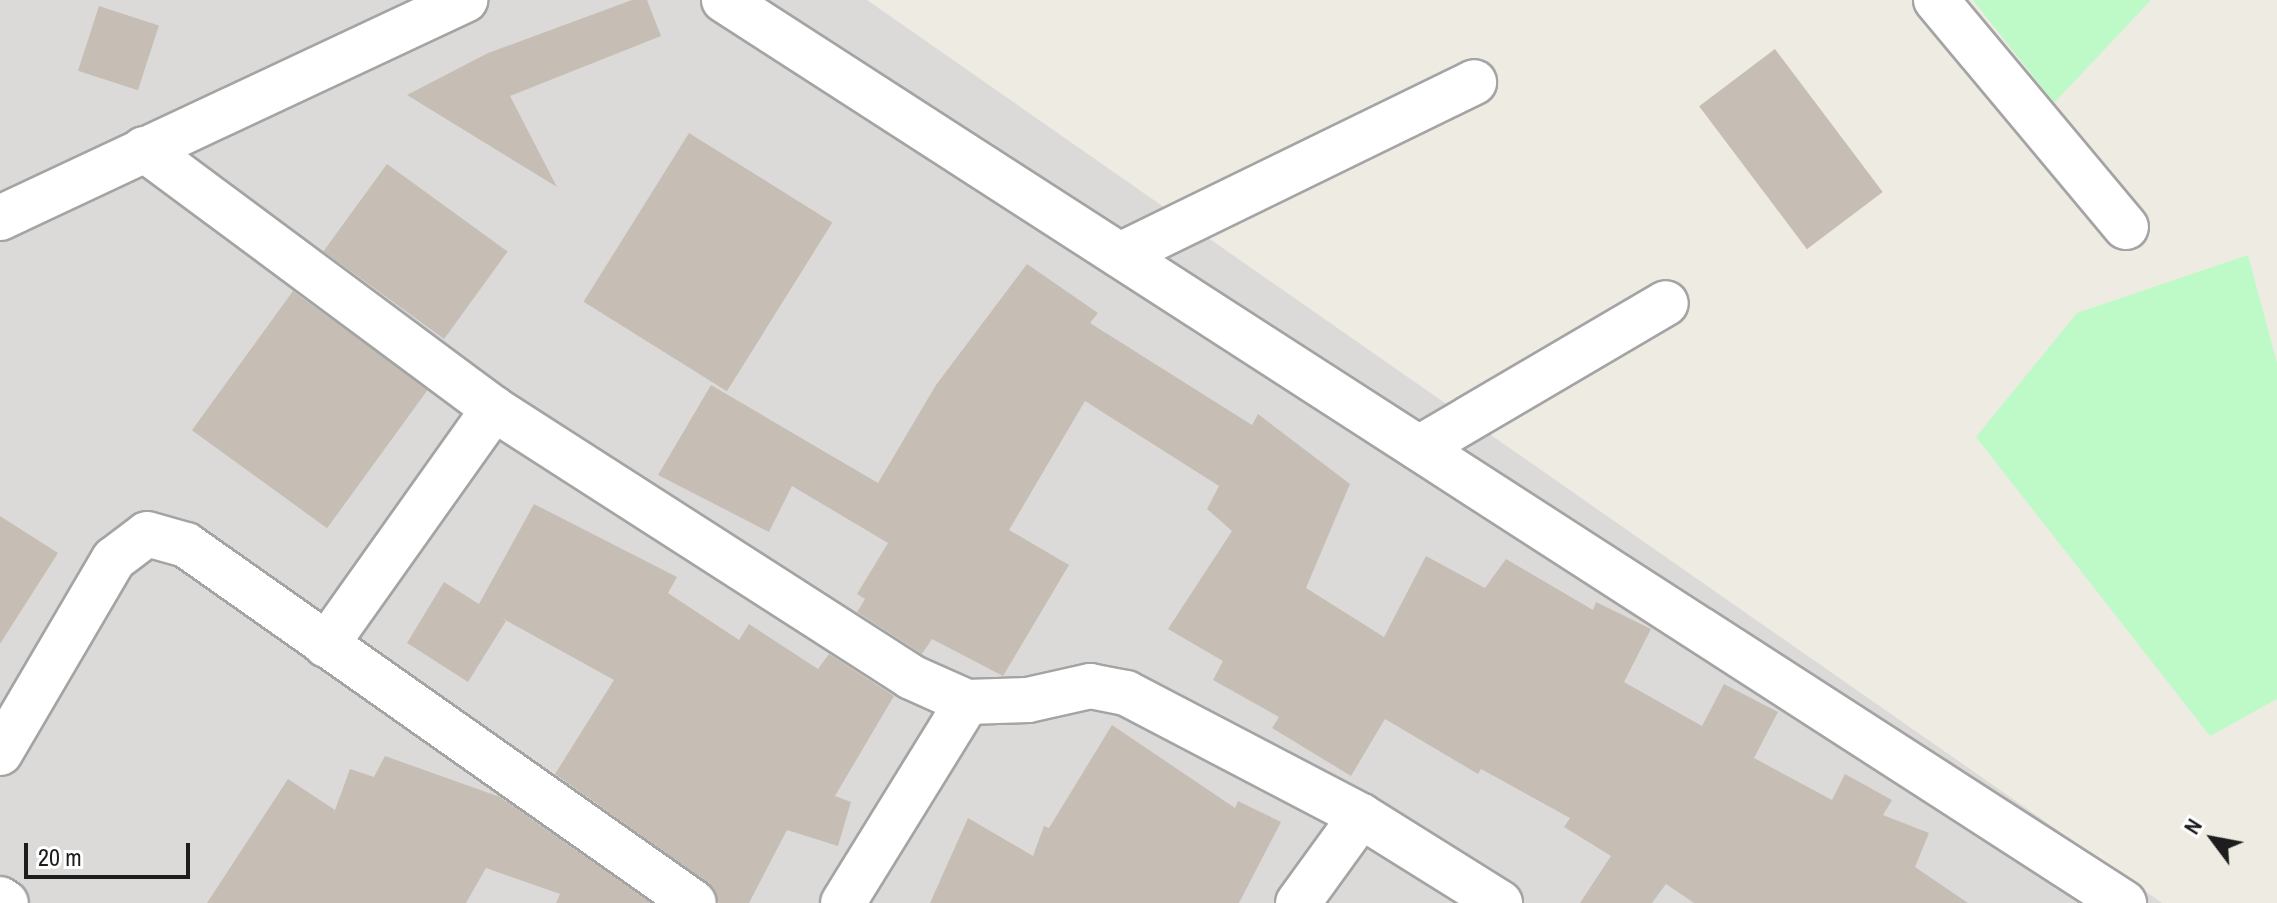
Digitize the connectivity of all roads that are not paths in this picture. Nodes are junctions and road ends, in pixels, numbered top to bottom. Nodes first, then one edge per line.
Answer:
1 (465, 0) edge
2 (724, 0) edge
3 (1936, 0) edge
4 (1474, 82) dead end
5 (144, 149) junction
6 (0, 218) edge
7 (2126, 227) dead end
8 (1120, 255) junction
9 (1666, 303) dead end
10 (494, 409) junction
11 (1419, 448) junction
12 (326, 645) junction
13 (967, 702) junction
14 (0, 753) edge
15 (1361, 816) junction
16 (0, 899) edge
17 (6, 903) edge
18 (694, 903) edge
19 (843, 903) edge
20 (1298, 903) edge
21 (1500, 903) edge
22 (2124, 903) edge

1 - 5 street
2 - 8 street
3 - 7 street
4 - 8 street
5 - 6 street
5 - 10 street
8 - 11 street
9 - 11 street
10 - 12 street
10 - 13 street
11 - 22 street
12 - 14 street
12 - 18 street
13 - 15 street
13 - 19 street
15 - 20 street
15 - 21 street
16 - 17 street

